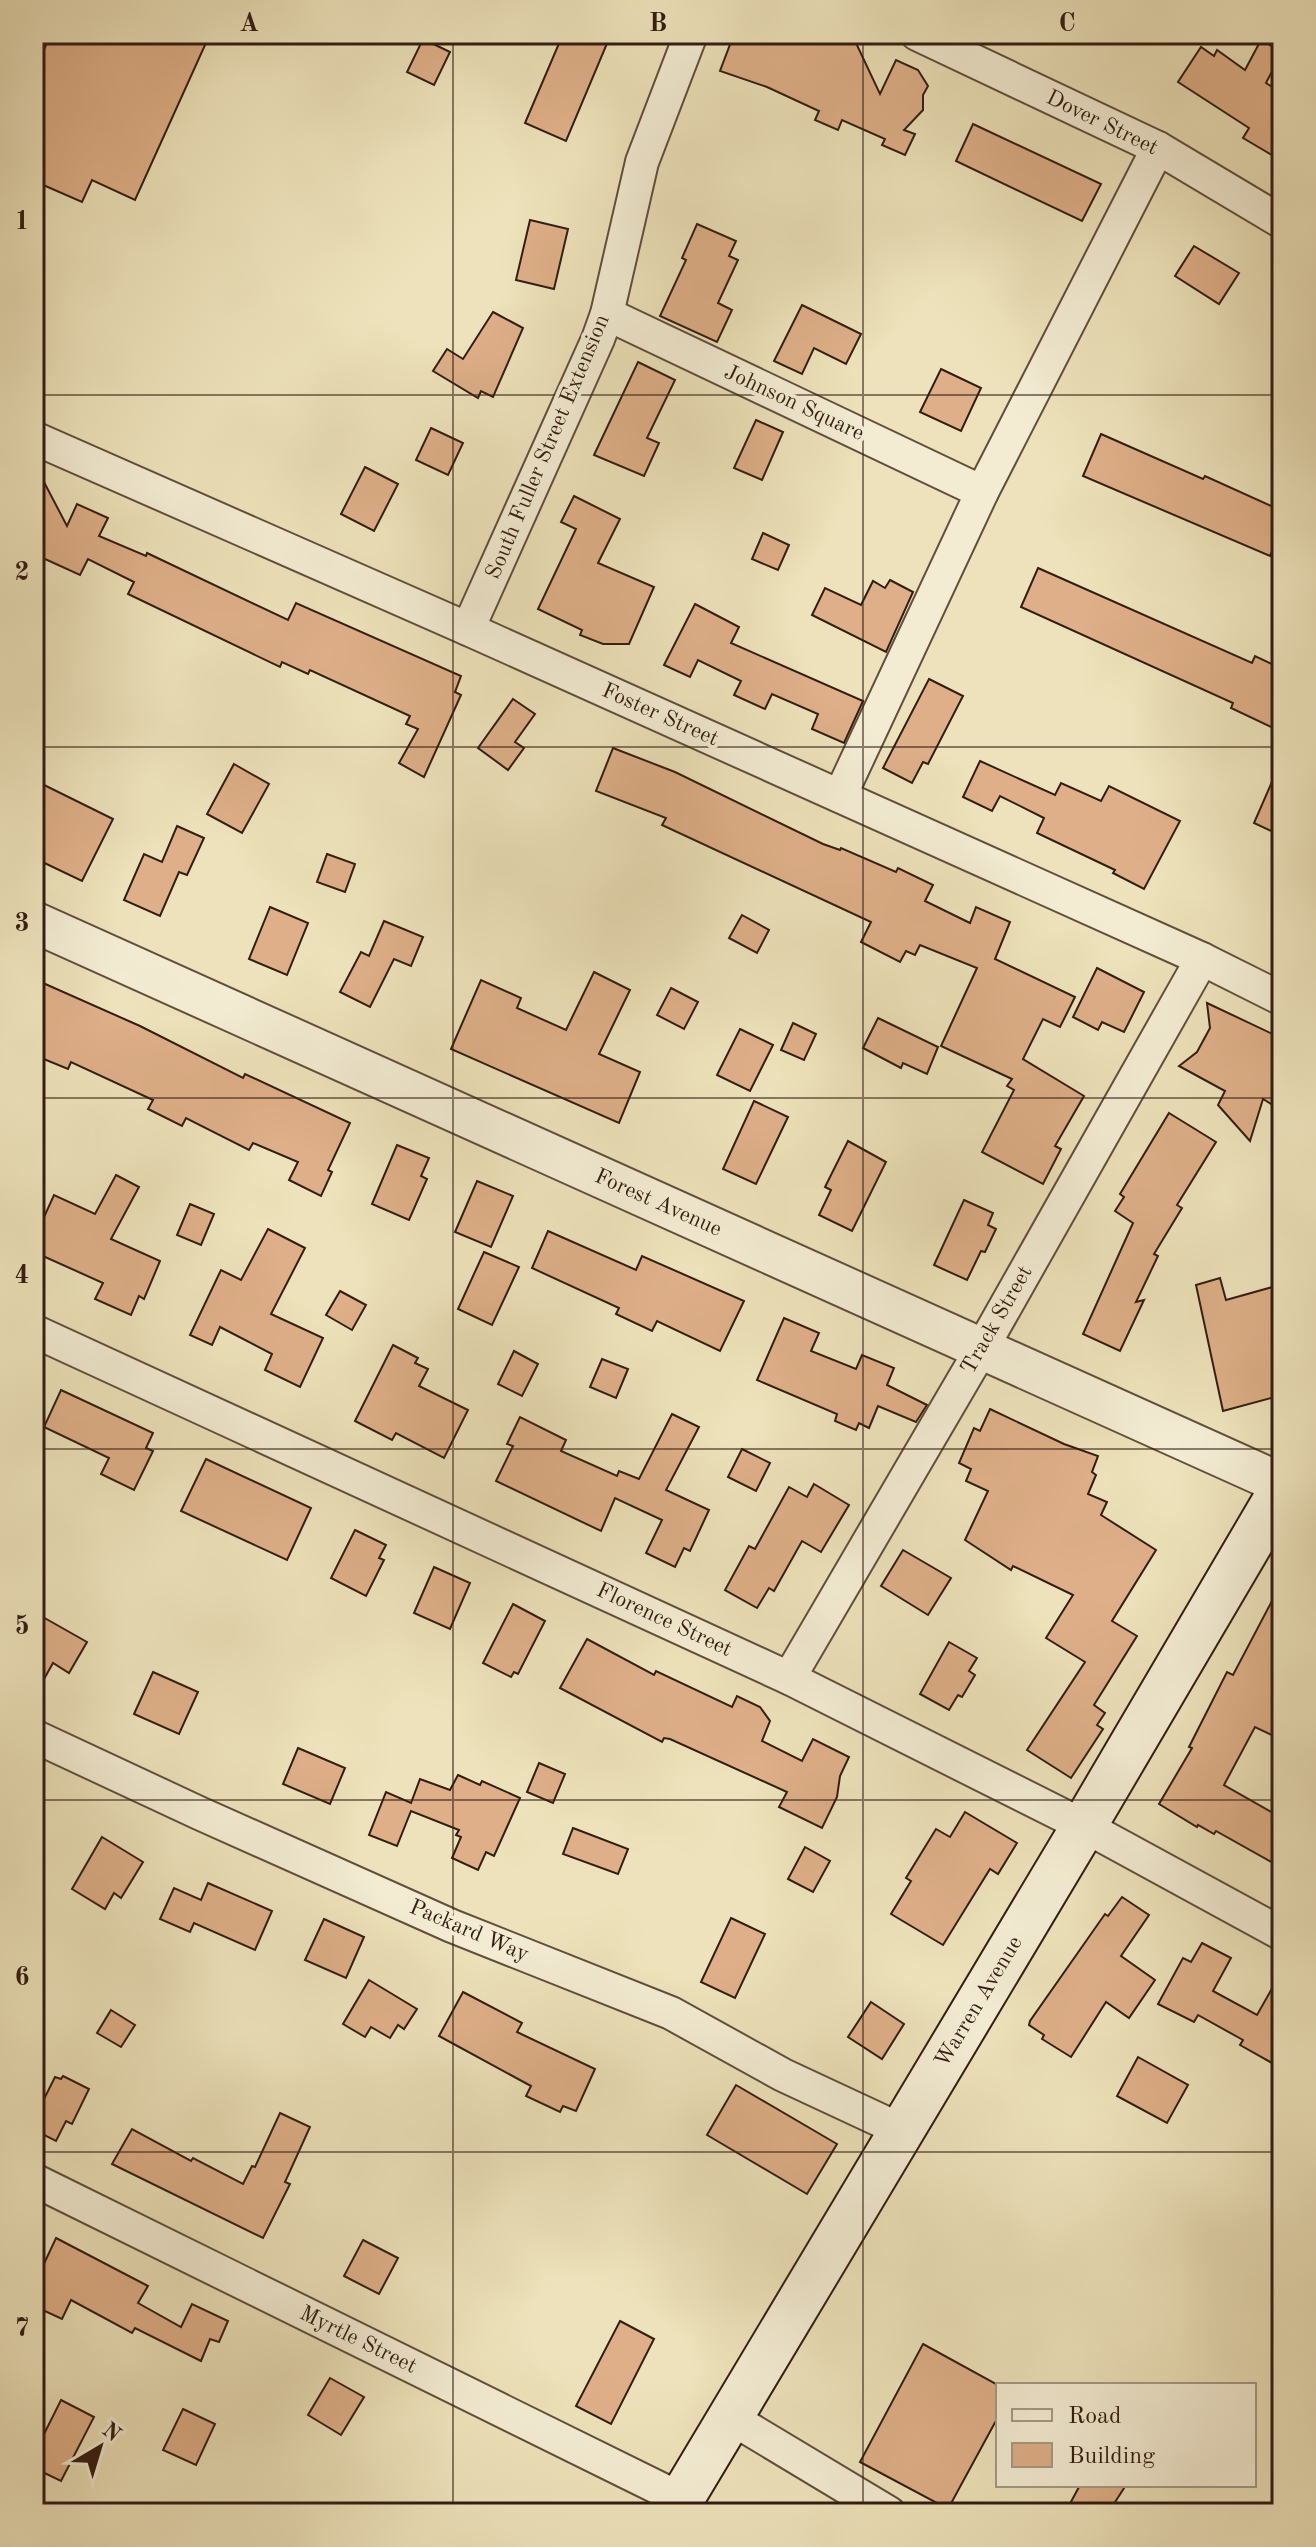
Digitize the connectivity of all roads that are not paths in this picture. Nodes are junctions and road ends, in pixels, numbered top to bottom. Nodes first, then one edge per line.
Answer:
1 (691, 34) edge
2 (917, 34) edge
3 (1158, 148) junction
4 (1282, 222) edge
5 (607, 314) junction
6 (34, 438) edge
7 (982, 492) junction
8 (468, 629) junction
9 (840, 796) junction
10 (34, 922) edge
11 (1202, 959) junction
12 (1282, 999) edge
13 (34, 1331) edge
14 (982, 1348) junction
15 (1282, 1486) edge
16 (789, 1678) junction
17 (34, 1736) edge
18 (1084, 1826) junction
19 (1282, 1934) edge
20 (901, 2130) junction
21 (34, 2180) edge
22 (731, 2418) junction
23 (677, 2506) edge
24 (889, 2513) edge

1 - 5 street, South Fuller Street Extension
2 - 3 street, Dover Street
3 - 4 street, Dover Street
3 - 7 street
5 - 7 street, Johnson Square
5 - 8 street, South Fuller Street Extension
6 - 8 street, Foster Street
7 - 9 street
8 - 9 street, Foster Street
9 - 11 street, Foster Street
10 - 14 street, Forest Avenue
11 - 12 street, Foster Street
11 - 14 street, Track Street
13 - 16 street, Florence Street
14 - 15 street, Forest Avenue
14 - 16 street, Track Street
15 - 18 main road, Warren Avenue
16 - 18 street, Florence Street
17 - 20 street, Packard Way
18 - 19 street, Florence Street
18 - 20 main road, Warren Avenue
20 - 22 main road, Warren Avenue
21 - 23 street, Myrtle Street
22 - 23 main road, Warren Avenue
22 - 24 street

